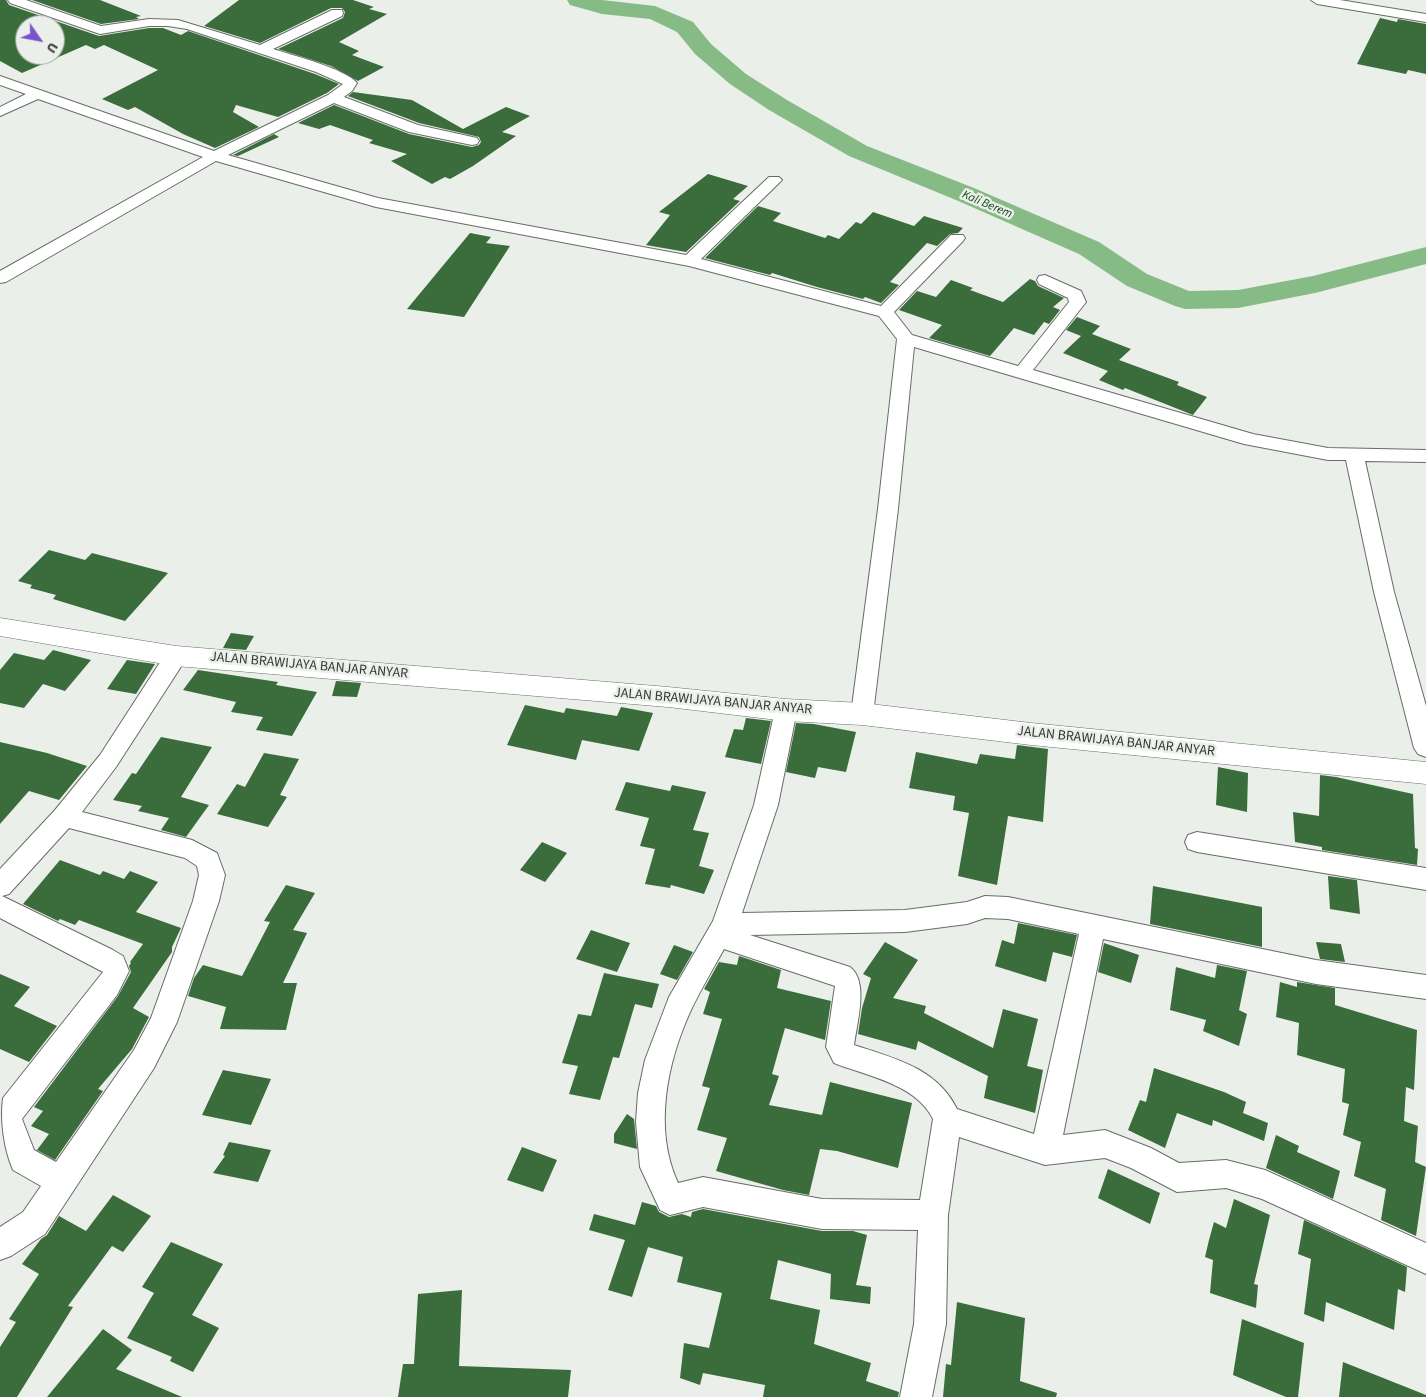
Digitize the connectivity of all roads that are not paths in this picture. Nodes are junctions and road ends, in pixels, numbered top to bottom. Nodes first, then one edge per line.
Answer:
1 (14, 0) edge
2 (1317, 0) edge
3 (337, 13) dead end
4 (1426, 18) edge
5 (262, 49) junction
6 (0, 80) edge
7 (37, 94) junction
8 (333, 98) junction
9 (0, 112) edge
10 (472, 141) dead end
11 (215, 156) junction
12 (774, 180) dead end
13 (957, 238) dead end
14 (690, 261) junction
15 (0, 278) edge
16 (1046, 280) dead end
17 (885, 312) junction
18 (906, 339) junction
19 (1022, 372) junction
20 (1354, 455) junction
21 (1426, 456) edge
22 (0, 627) edge
23 (176, 656) junction
24 (786, 710) junction
25 (862, 714) junction
26 (1426, 748) edge
27 (1426, 772) edge
28 (64, 817) junction
29 (1197, 842) dead end
30 (1426, 879) edge
31 (0, 886) edge
32 (0, 906) edge
33 (1093, 926) junction
34 (721, 930) junction
35 (1426, 987) edge
36 (947, 1119) junction
37 (1045, 1151) junction
38 (62, 1179) junction
39 (933, 1215) junction
40 (0, 1245) edge
41 (1426, 1259) edge
42 (916, 1397) edge

1 - 5 street
2 - 4 street
3 - 5 street
5 - 8 street
6 - 7 street
7 - 9 street
7 - 11 street
8 - 10 street
8 - 11 street
11 - 14 street
11 - 15 street
12 - 14 street
13 - 17 street
14 - 17 street
16 - 19 street
17 - 18 street
18 - 19 street
18 - 25 street
19 - 20 street
20 - 21 street
20 - 26 street
22 - 23 street, JALAN BRAWIJAYA BANJAR ANYAR
23 - 24 street, JALAN BRAWIJAYA BANJAR ANYAR
23 - 28 street
24 - 25 street, JALAN BRAWIJAYA BANJAR ANYAR
24 - 34 street
25 - 27 street, JALAN BRAWIJAYA BANJAR ANYAR
28 - 31 street
28 - 38 street
29 - 30 street
32 - 38 street
33 - 34 street
33 - 35 street
33 - 37 street
34 - 36 street
34 - 39 street
36 - 37 street
36 - 39 street
37 - 41 street
38 - 40 street
39 - 42 street

